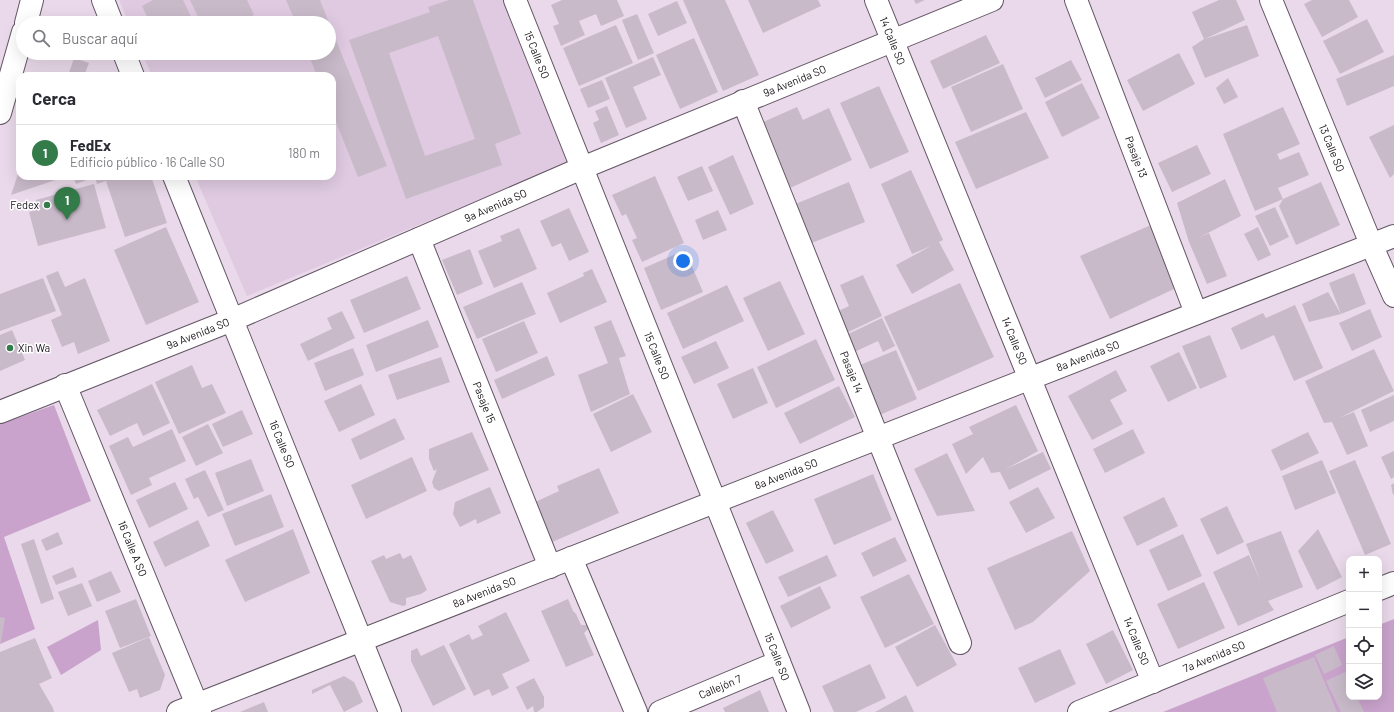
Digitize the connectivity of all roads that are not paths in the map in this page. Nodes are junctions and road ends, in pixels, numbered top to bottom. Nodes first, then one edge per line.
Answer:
1 (32, 0) edge
2 (103, 0) edge
3 (515, 0) edge
4 (876, 0) edge
5 (992, 0) edge
6 (1076, 0) edge
7 (1271, 0) edge
8 (28, 16) edge
9 (109, 16) edge
10 (892, 40) junction
11 (16, 57) edge
12 (127, 60) edge
13 (131, 72) edge
14 (743, 101) junction
15 (0, 113) edge
16 (582, 168) junction
17 (176, 180) edge
18 (1394, 236) edge
19 (418, 239) junction
20 (1371, 244) junction
21 (1394, 296) edge
22 (1196, 313) junction
23 (232, 320) junction
24 (1029, 378) junction
25 (65, 385) junction
26 (0, 412) edge
27 (877, 438) junction
28 (715, 502) junction
29 (570, 558) junction
30 (550, 566) junction
31 (1394, 583) edge
32 (1382, 588) edge
33 (1346, 602) edge
34 (361, 641) junction
35 (960, 643) dead end
36 (779, 662) junction
37 (1152, 682) junction
38 (192, 710) edge
39 (390, 712) edge
40 (636, 712) edge
41 (660, 712) edge
42 (799, 712) edge
43 (1079, 712) edge

1 - 8 main road
2 - 9 main road
3 - 16 main road, 15 Calle SO
4 - 10 main road, 14 Calle SO
5 - 10 main road, 9a Avenida SO
6 - 22 main road, Pasaje 13
7 - 20 main road, 13 Calle SO
10 - 14 main road, 9a Avenida SO
10 - 24 main road, 14 Calle SO
11 - 15 main road
12 - 13 main road
14 - 16 main road, 9a Avenida SO
14 - 27 main road, Pasaje 14
16 - 19 main road, 9a Avenida SO
16 - 28 main road, 15 Calle SO
17 - 23 main road, 16 Calle SO
18 - 20 main road, 8a Avenida SO
19 - 23 main road, 9a Avenida SO
19 - 30 main road, Pasaje 15
20 - 21 main road, 13 Calle SO
20 - 22 main road, 8a Avenida SO
22 - 24 main road, 8a Avenida SO
23 - 25 main road, 9a Avenida SO
23 - 34 main road, 16 Calle SO
24 - 27 main road, 8a Avenida SO
24 - 37 main road, 14 Calle SO
25 - 26 main road, 9a Avenida SO
25 - 38 main road, 16 Calle A SO
27 - 28 main road, 8a Avenida SO
27 - 35 main road, Pasaje 14
28 - 29 main road, 8a Avenida SO
28 - 36 main road, 15 Calle SO
29 - 30 main road, 8a Avenida SO
29 - 40 main road
30 - 34 main road, 8a Avenida SO
31 - 32 main road
33 - 37 main road, 7a Avenida SO
34 - 38 main road, 8a Avenida SO
34 - 39 main road, 16 Calle SO
36 - 41 main road, Callejón 7
36 - 42 main road, 15 Calle SO
37 - 43 main road, 7a Avenida SO

